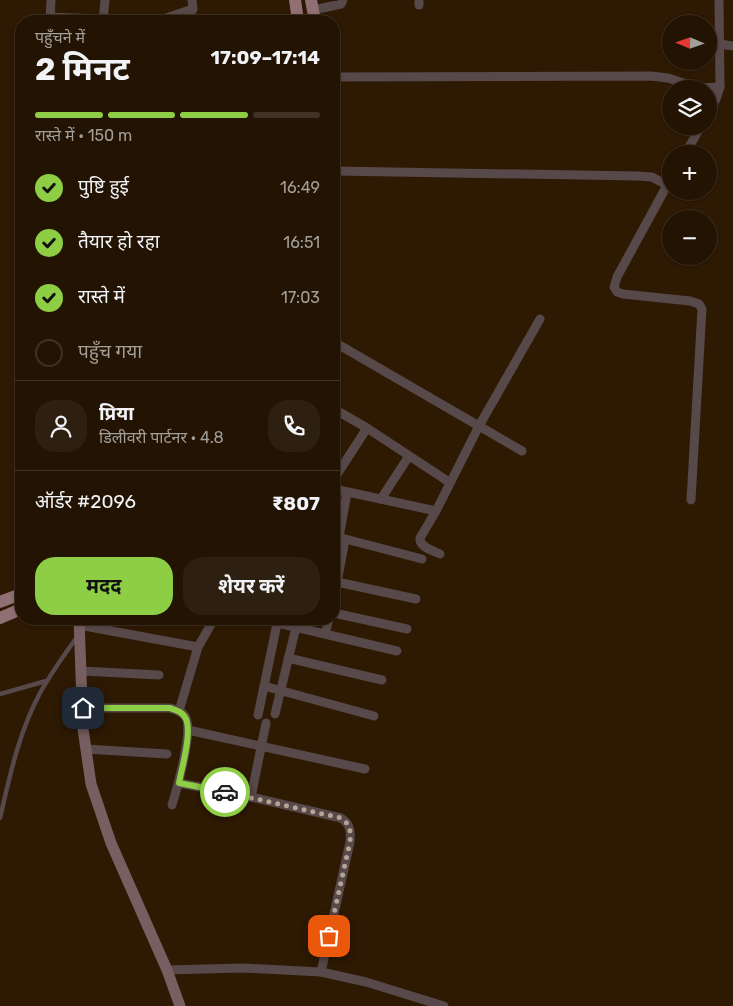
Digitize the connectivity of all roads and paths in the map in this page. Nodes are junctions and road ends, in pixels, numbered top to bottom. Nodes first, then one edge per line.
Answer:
1 (51, 0) edge
2 (104, 0) edge
3 (192, 0) edge
4 (295, 0) edge
5 (343, 0) edge
6 (719, 0) edge
7 (190, 10) junction
8 (313, 10) edge
9 (50, 15) edge
10 (103, 15) edge
11 (175, 15) edge
12 (191, 15) edge
13 (297, 15) edge
14 (720, 44) junction
15 (733, 46) edge
16 (340, 77) edge
17 (720, 87) junction
18 (717, 96) edge
19 (340, 171) edge
20 (662, 180) edge
21 (662, 194) edge
22 (540, 320) dead end
23 (340, 346) edge
24 (340, 412) edge
25 (478, 426) junction
26 (367, 428) junction
27 (522, 451) dead end
28 (409, 456) junction
29 (340, 470) edge
30 (449, 482) junction
31 (340, 490) edge
32 (347, 492) junction
33 (381, 498) junction
34 (691, 500) dead end
35 (436, 511) junction
36 (340, 532) edge
37 (340, 538) edge
38 (440, 554) dead end
39 (422, 559) dead end
40 (340, 583) edge
41 (15, 596) edge
42 (416, 600) dead end
43 (0, 602) edge
44 (15, 612) edge
45 (340, 614) edge
46 (0, 618) edge
47 (80, 625) edge
48 (208, 625) edge
49 (277, 625) edge
50 (290, 625) edge
51 (327, 625) edge
52 (296, 627) junction
53 (407, 629) dead end
54 (325, 634) junction
55 (198, 647) junction
56 (397, 651) dead end
57 (288, 658) junction
58 (82, 671) junction
59 (159, 675) dead end
60 (382, 680) dead end
61 (46, 681) junction
62 (264, 686) junction
63 (280, 690) junction
64 (0, 694) edge
65 (83, 708) junction
66 (179, 711) junction
67 (275, 714) dead end
68 (258, 715) dead end
69 (374, 716) dead end
70 (266, 723) dead end
71 (188, 730) junction
72 (262, 746) junction
73 (86, 749) junction
74 (167, 754) dead end
75 (365, 770) dead end
76 (179, 783) junction
77 (251, 796) junction
78 (172, 805) dead end
79 (0, 818) edge
80 (166, 970) junction
81 (321, 972) junction
82 (180, 1006) edge
83 (444, 1006) edge

1 - 9 street
2 - 10 street
3 - 7 street
4 - 13 main road
5 - 8 street
6 - 14 street
7 - 11 street
7 - 12 street
14 - 15 street
14 - 17 street
16 - 17 street
17 - 18 street
19 - 20 street
21 - 34 street
22 - 25 street
23 - 25 street
24 - 26 street
25 - 27 street
25 - 30 street
26 - 28 street
26 - 29 street
28 - 30 street
28 - 33 street
30 - 35 street
31 - 32 street
32 - 33 street
32 - 36 street
33 - 35 street
35 - 38 street
37 - 39 street
40 - 42 street
41 - 43 main road
44 - 46 main road
45 - 53 street
47 - 55 street
47 - 58 street
47 - 61 lane
48 - 55 street
49 - 62 street
50 - 52 street
51 - 54 street
52 - 54 street
52 - 57 street
54 - 56 street
55 - 66 street
57 - 60 street
57 - 63 street
58 - 59 street
58 - 65 street
61 - 64 lane
61 - 79 lane
62 - 63 street
62 - 68 street
63 - 67 street
63 - 69 street
65 - 66 street
65 - 73 street
66 - 71 street
70 - 72 street
71 - 72 street
71 - 76 street
72 - 75 street
72 - 77 street
73 - 74 street
73 - 80 street
76 - 77 street
76 - 78 street
77 - 81 street
80 - 81 street
80 - 82 street
81 - 83 street

